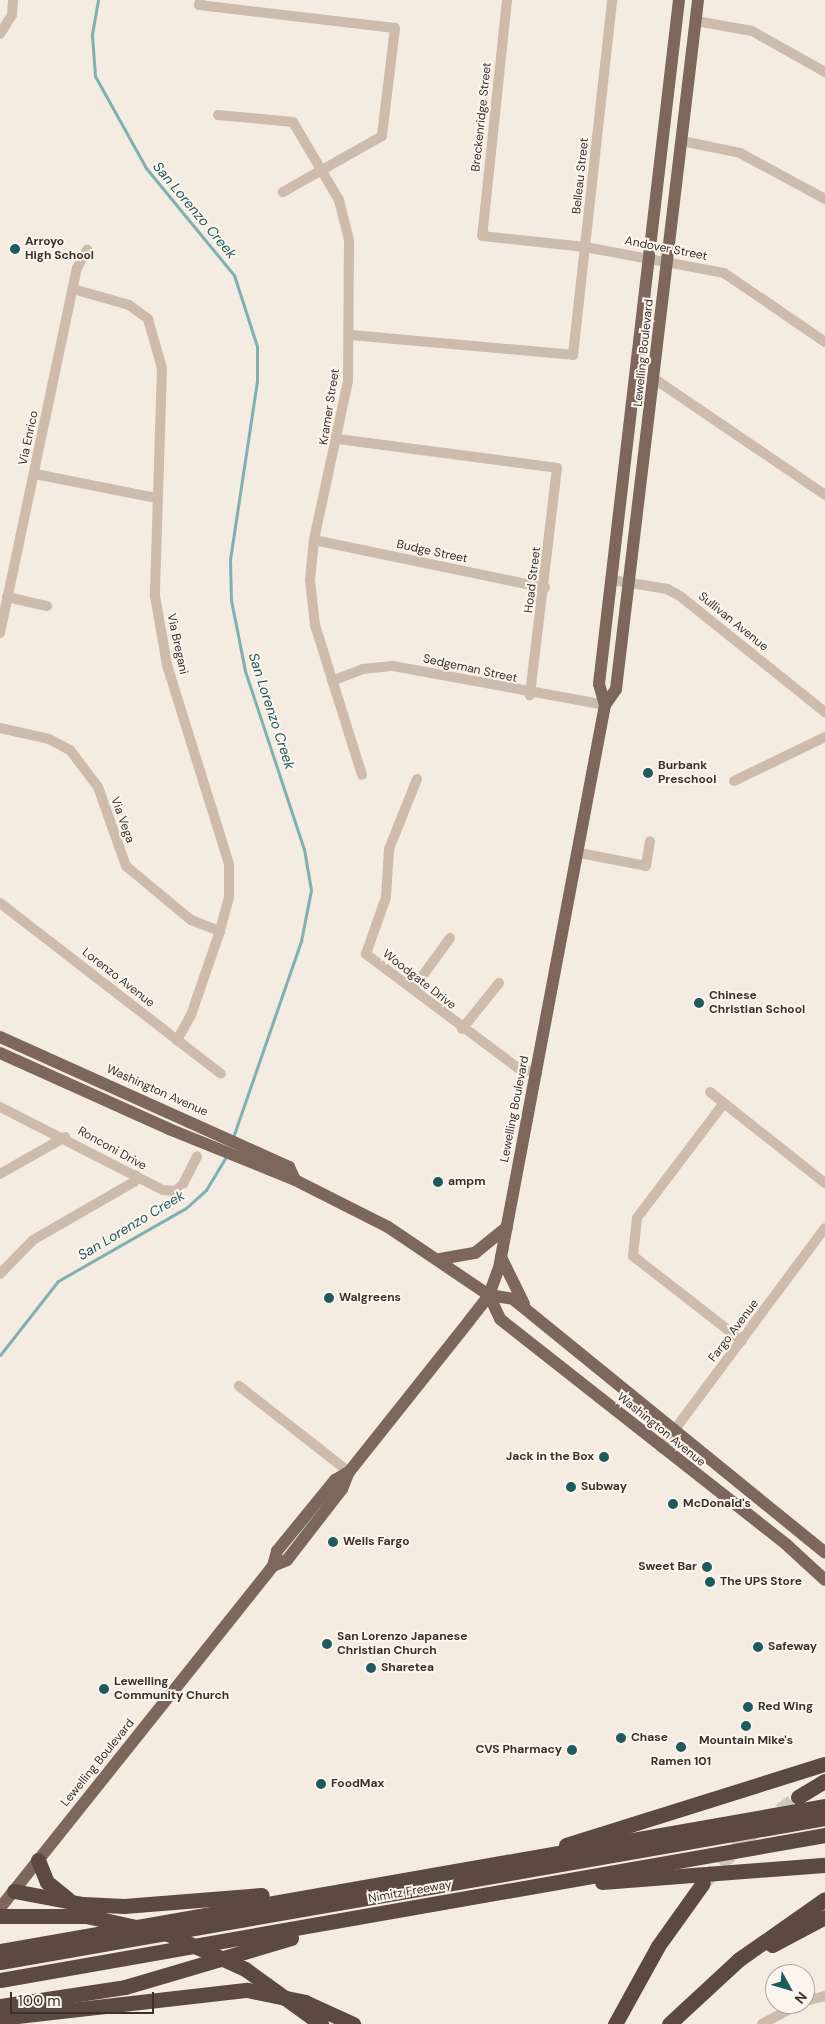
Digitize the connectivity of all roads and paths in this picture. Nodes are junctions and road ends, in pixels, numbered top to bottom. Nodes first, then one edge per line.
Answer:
1 (13, 0) edge
2 (507, 0) edge
3 (612, 0) edge
4 (679, 0) edge
5 (698, 0) edge
6 (199, 2) edge
7 (696, 21) junction
8 (0, 34) edge
9 (825, 72) edge
10 (218, 115) dead end
11 (682, 141) junction
12 (320, 172) junction
13 (283, 192) dead end
14 (825, 199) edge
15 (482, 236) joint
16 (585, 247) junction
17 (87, 250) dead end
18 (648, 258) junction
19 (667, 261) junction
20 (73, 290) junction
21 (351, 335) junction
22 (825, 342) edge
23 (637, 364) junction
24 (656, 380) junction
25 (338, 439) junction
26 (35, 474) junction
27 (825, 495) edge
28 (156, 498) junction
29 (314, 540) junction
30 (612, 580) junction
31 (629, 582) junction
32 (545, 588) junction
33 (7, 598) junction
34 (47, 606) dead end
35 (0, 632) edge
36 (332, 681) junction
37 (530, 694) junction
38 (605, 705) junction
39 (825, 712) edge
40 (0, 728) edge
41 (825, 737) edge
42 (362, 775) dead end
43 (417, 779) dead end
44 (734, 781) dead end
45 (650, 841) dead end
46 (580, 853) junction
47 (0, 903) edge
48 (220, 931) junction
49 (450, 938) dead end
50 (499, 983) dead end
51 (413, 990) junction
52 (462, 1029) junction
53 (0, 1037) edge
54 (177, 1040) junction
55 (0, 1053) edge
56 (536, 1073) junction
57 (221, 1074) dead end
58 (710, 1092) dead end
59 (724, 1103) junction
60 (0, 1107) edge
61 (65, 1137) junction
62 (197, 1156) dead end
63 (0, 1174) edge
64 (136, 1175) junction
65 (295, 1180) junction
66 (825, 1182) edge
67 (507, 1227) junction
68 (825, 1228) edge
69 (501, 1257) junction
70 (440, 1259) junction
71 (0, 1274) edge
72 (489, 1295) junction
73 (528, 1310) junction
74 (742, 1341) junction
75 (239, 1386) dead end
76 (676, 1429) junction
77 (661, 1448) junction
78 (348, 1472) junction
79 (825, 1553) edge
80 (825, 1580) edge
81 (825, 1764) edge
82 (825, 1781) edge
83 (798, 1798) tunnel mouth
84 (825, 1806) edge
85 (825, 1818) edge
86 (825, 1835) edge
87 (532, 1857) junction
88 (38, 1860) junction
89 (825, 1865) edge
90 (437, 1873) junction
91 (703, 1883) tunnel mouth
92 (533, 1886) junction
93 (7, 1890) edge
94 (825, 1899) edge
95 (72, 1901) junction
96 (0, 1908) edge
97 (376, 1914) junction
98 (0, 1916) edge
99 (825, 1917) edge
100 (0, 1951) edge
101 (738, 1960) junction
102 (0, 1962) edge
103 (0, 1980) edge
104 (0, 2006) edge
105 (780, 2014) edge
106 (0, 2018) edge
107 (320, 2024) edge
108 (353, 2024) edge
109 (615, 2024) edge
110 (669, 2024) edge
111 (762, 2024) edge

1 - 8 street
2 - 15 street, Breckenridge Street
3 - 16 street, Belleau Street
4 - 18 main road, Lewelling Boulevard
5 - 7 main road, Lewelling Boulevard
6 - 12 street
7 - 9 street
7 - 11 main road, Lewelling Boulevard
10 - 12 street, Kramer Street
11 - 14 street
11 - 19 main road, Lewelling Boulevard
12 - 13 street
12 - 21 street, Kramer Street
15 - 16 street, Andover Street
16 - 18 street, Andover Street
16 - 21 street, Belleau Street
17 - 20 street, Via Enrico
18 - 19 street, Andover Street
18 - 23 main road, Lewelling Boulevard
19 - 22 street, Andover Street
19 - 24 main road, Lewelling Boulevard
20 - 26 street, Via Enrico
20 - 28 street, Via Bregani
21 - 25 street, Kramer Street
23 - 24 main road
23 - 30 main road, Lewelling Boulevard
24 - 27 street
24 - 31 main road, Lewelling Boulevard
25 - 29 street, Kramer Street
25 - 32 street, Hoad Street
26 - 28 street
26 - 33 street, Via Enrico
28 - 48 street, Via Bregani
29 - 32 street, Budge Street
29 - 36 street, Kramer Street
30 - 31 street, Sullivan Avenue
30 - 38 main road, Lewelling Boulevard
31 - 38 main road, Lewelling Boulevard
31 - 39 street, Sullivan Avenue
32 - 37 street, Hoad Street
33 - 34 street
33 - 35 street, Via Enrico
36 - 37 street, Sedgeman Street
36 - 42 street, Kramer Street
37 - 38 street, Sedgeman Street
38 - 46 main road, Lewelling Boulevard
40 - 48 street, Via Vega
41 - 44 street
43 - 51 street, Woodgate Drive
45 - 46 street
46 - 56 main road, Lewelling Boulevard
47 - 54 street, Lorenzo Avenue
48 - 54 street, Via Bregani
49 - 51 street
50 - 52 street
51 - 52 street, Woodgate Drive
52 - 56 street, Woodgate Drive
53 - 65 main road, Washington Avenue
54 - 57 street, Lorenzo Avenue
55 - 65 main road, Washington Avenue
56 - 67 main road, Lewelling Boulevard
58 - 59 street
59 - 66 street
59 - 74 street
60 - 61 street, Ronconi Drive
61 - 63 street
61 - 64 street, Ronconi Drive
62 - 64 street, Ronconi Drive
64 - 71 street
65 - 70 main road, Washington Avenue
67 - 69 main road, Lewelling Boulevard
67 - 70 main road
68 - 74 street, Fargo Avenue
69 - 72 main road, Lewelling Boulevard
69 - 73 main road
70 - 72 main road, Washington Avenue
72 - 73 main road, Washington Avenue
72 - 77 main road, Washington Avenue
72 - 78 main road, Lewelling Boulevard
73 - 76 main road, Washington Avenue
74 - 76 street, Fargo Avenue
75 - 78 street
76 - 77 street, Fargo Avenue
76 - 79 main road, Washington Avenue
77 - 80 main road, Washington Avenue
78 - 88 main road, Lewelling Boulevard
81 - 87 highway
82 - 83 highway
84 - 87 highway, Nimitz Freeway
85 - 102 highway
86 - 92 highway, Nimitz Freeway
87 - 90 highway, Nimitz Freeway
88 - 93 main road, Lewelling Boulevard
88 - 95 highway
89 - 92 highway
90 - 95 highway
90 - 100 highway, Nimitz Freeway
91 - 109 highway
92 - 97 highway, Nimitz Freeway
93 - 95 highway
93 - 96 main road, Lewelling Boulevard
94 - 101 highway
97 - 103 highway, Nimitz Freeway
97 - 104 highway
98 - 107 highway, bridge
99 - 101 highway
101 - 110 highway
105 - 111 street
106 - 108 highway

